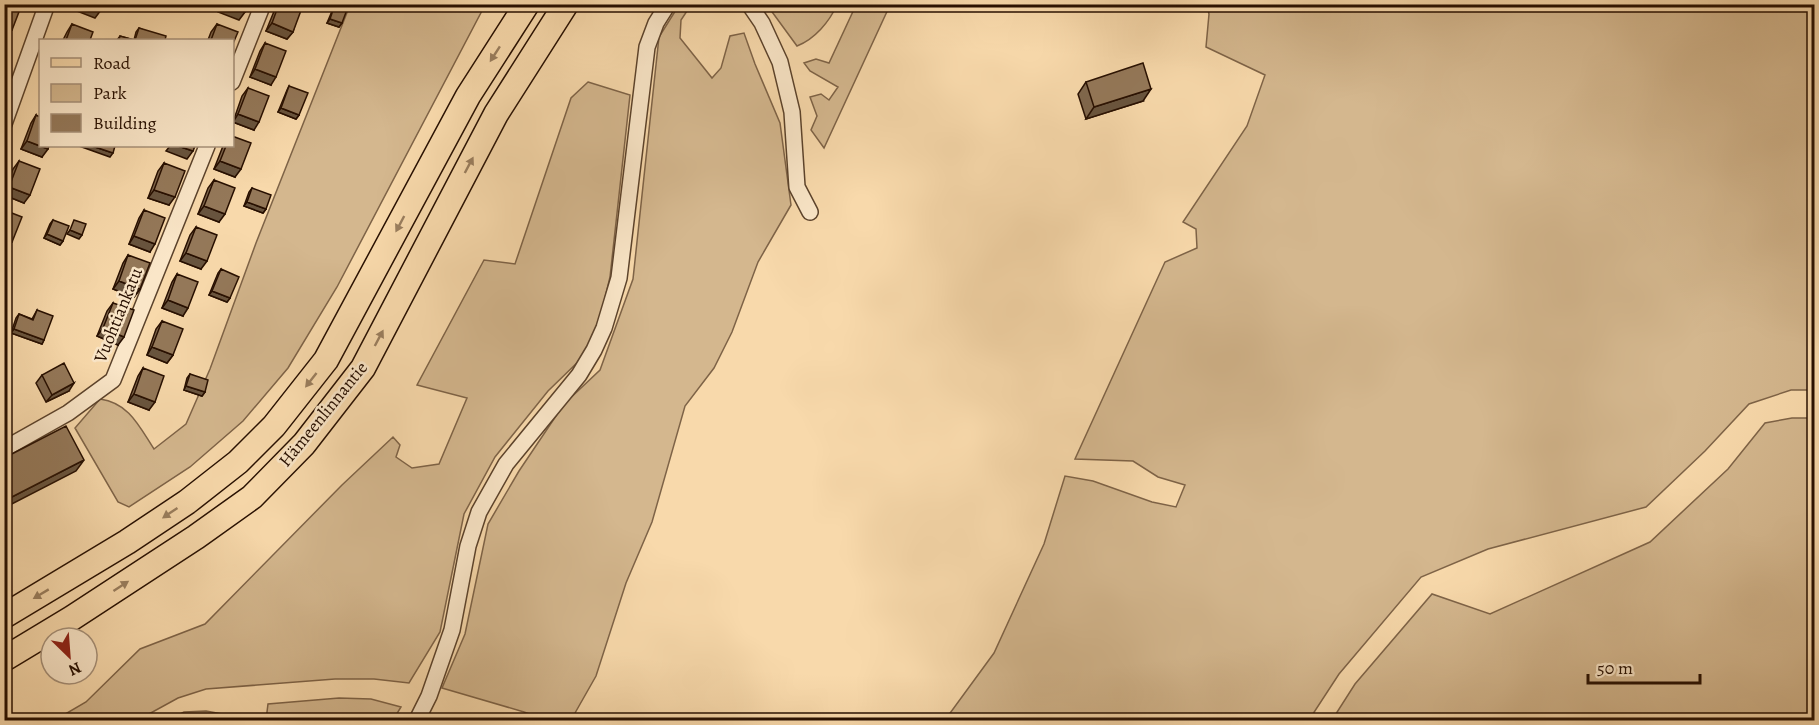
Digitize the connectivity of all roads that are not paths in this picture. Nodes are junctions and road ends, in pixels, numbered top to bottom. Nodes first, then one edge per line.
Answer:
1 (47, 4) edge
2 (263, 4) edge
3 (527, 4) edge
4 (566, 4) edge
5 (668, 4) edge
6 (748, 4) edge
7 (234, 77) edge
8 (4, 124) edge
9 (207, 147) edge
10 (810, 212) dead end
11 (4, 449) edge
12 (4, 616) edge
13 (4, 659) edge
14 (417, 720) edge

1 - 8 street
2 - 7 street
3 -> 12 main road, Hämeenlinnantie
13 -> 4 main road, Hämeenlinnantie
5 - 14 street
6 - 10 street
9 - 11 street, Vuohtiankatu

